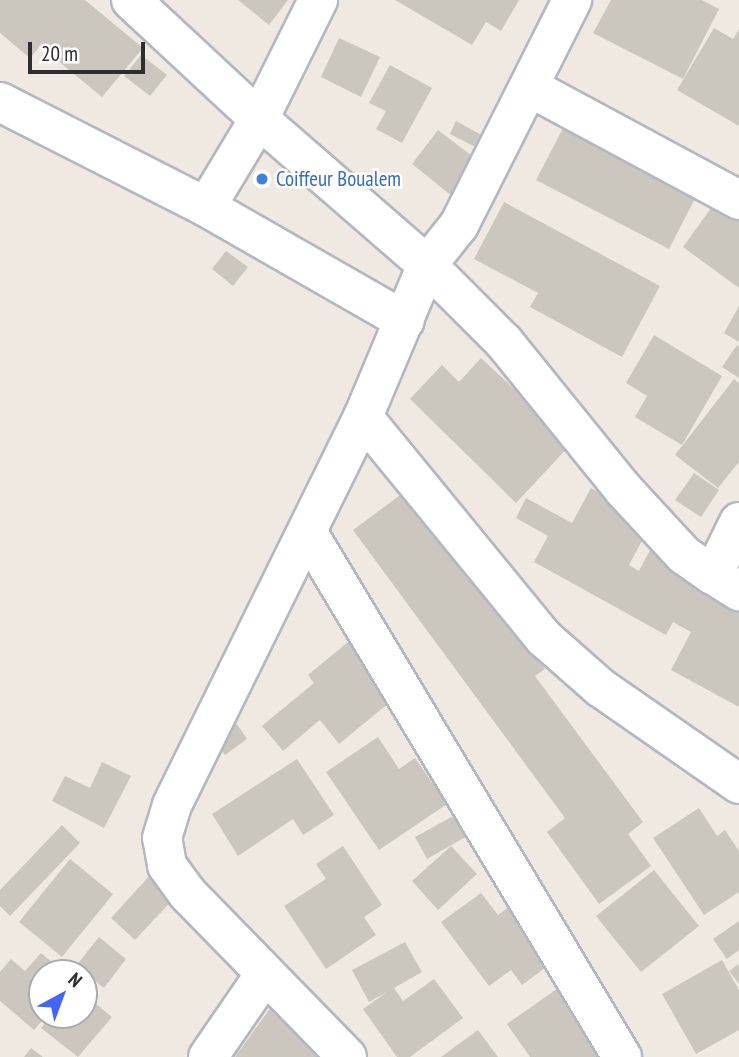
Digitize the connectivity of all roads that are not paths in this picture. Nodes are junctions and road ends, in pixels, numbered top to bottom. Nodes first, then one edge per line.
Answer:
1 (131, 0) edge
2 (318, 0) edge
3 (572, 0) edge
4 (531, 88) junction
5 (0, 102) edge
6 (259, 119) junction
7 (739, 200) edge
8 (206, 207) junction
9 (427, 265) junction
10 (405, 321) junction
11 (363, 417) junction
12 (739, 522) edge
13 (308, 533) junction
14 (726, 583) edge
15 (739, 785) edge
16 (265, 974) junction
17 (208, 1057) edge
18 (347, 1057) edge
19 (622, 1057) edge

1 - 6 street
2 - 6 street
3 - 4 street
4 - 7 street
4 - 9 street
5 - 8 street
6 - 8 street
6 - 9 street
8 - 10 street
9 - 10 street
9 - 14 street
10 - 11 street
11 - 13 street
11 - 15 street
12 - 14 street
13 - 16 street
13 - 19 street
16 - 17 street
16 - 18 street

